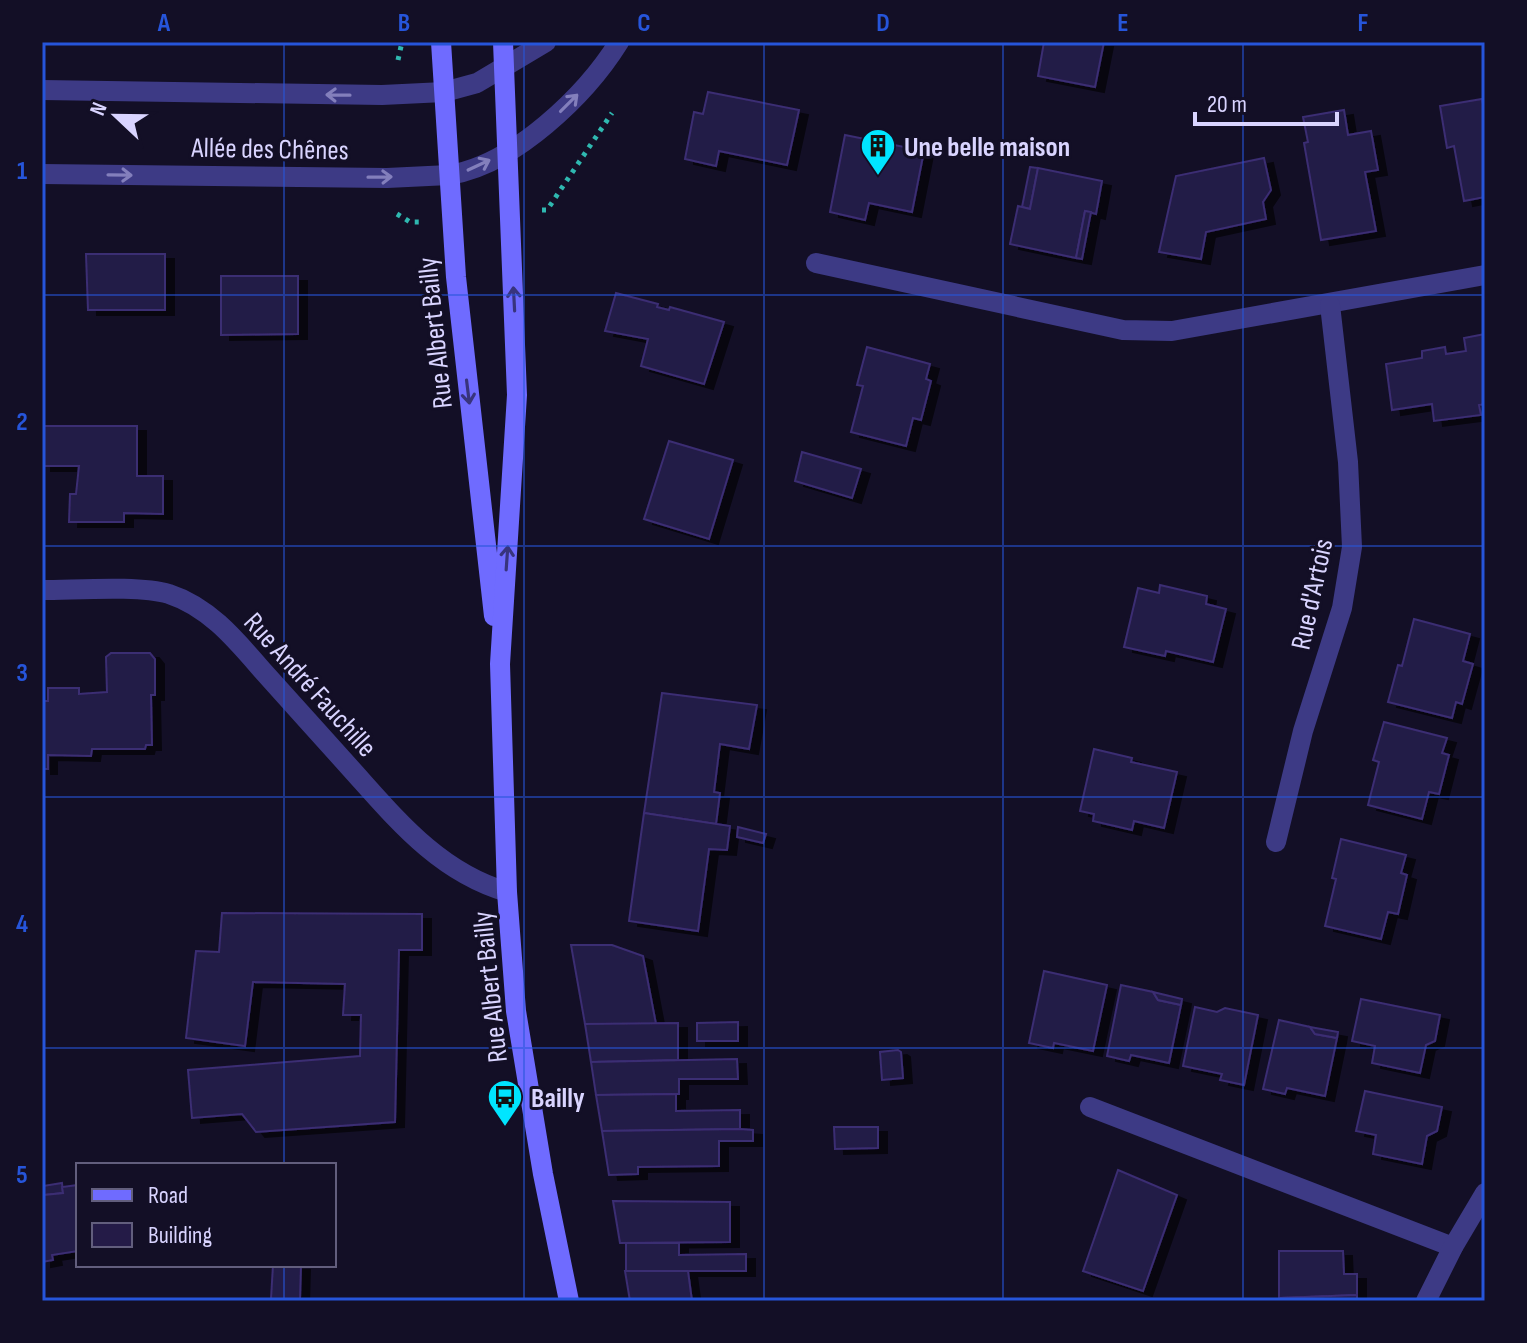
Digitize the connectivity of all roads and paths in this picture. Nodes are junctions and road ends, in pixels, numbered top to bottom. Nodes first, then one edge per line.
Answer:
1 (441, 42) edge
2 (503, 42) edge
3 (546, 42) edge
4 (619, 42) edge
5 (505, 66) junction
6 (42, 90) edge
7 (444, 92) junction
8 (614, 110) dead end
9 (508, 150) junction
10 (42, 174) edge
11 (449, 175) junction
12 (533, 211) dead end
13 (816, 263) dead end
14 (1485, 275) edge
15 (1330, 305) junction
16 (42, 590) edge
17 (500, 664) junction
18 (1276, 842) dead end
19 (507, 892) junction
20 (1090, 1107) dead end
21 (1485, 1193) edge
22 (1453, 1247) junction
23 (569, 1301) edge
24 (1426, 1301) edge

1 - 7 main road, Rue Albert Bailly
2 - 5 main road, Rue Albert Bailly
3 - 5 street, Allée des Chênes
9 -> 4 street, Allée des Chênes
5 - 7 street, Allée des Chênes
5 - 9 main road, Rue Albert Bailly
7 -> 6 street, Allée des Chênes
7 - 11 main road, Rue Albert Bailly
8 - 12 path
11 -> 9 street, Allée des Chênes
17 -> 9 main road, Rue Albert Bailly
10 -> 11 street, Allée des Chênes
11 -> 17 main road, Rue Albert Bailly
13 - 15 street
14 - 15 street
15 - 18 street, Rue d'Artois
16 - 19 street, Rue André Fauchille
17 - 19 main road, Rue Albert Bailly
19 - 23 main road, Rue Albert Bailly
20 - 22 street
21 - 22 street
22 - 24 street

